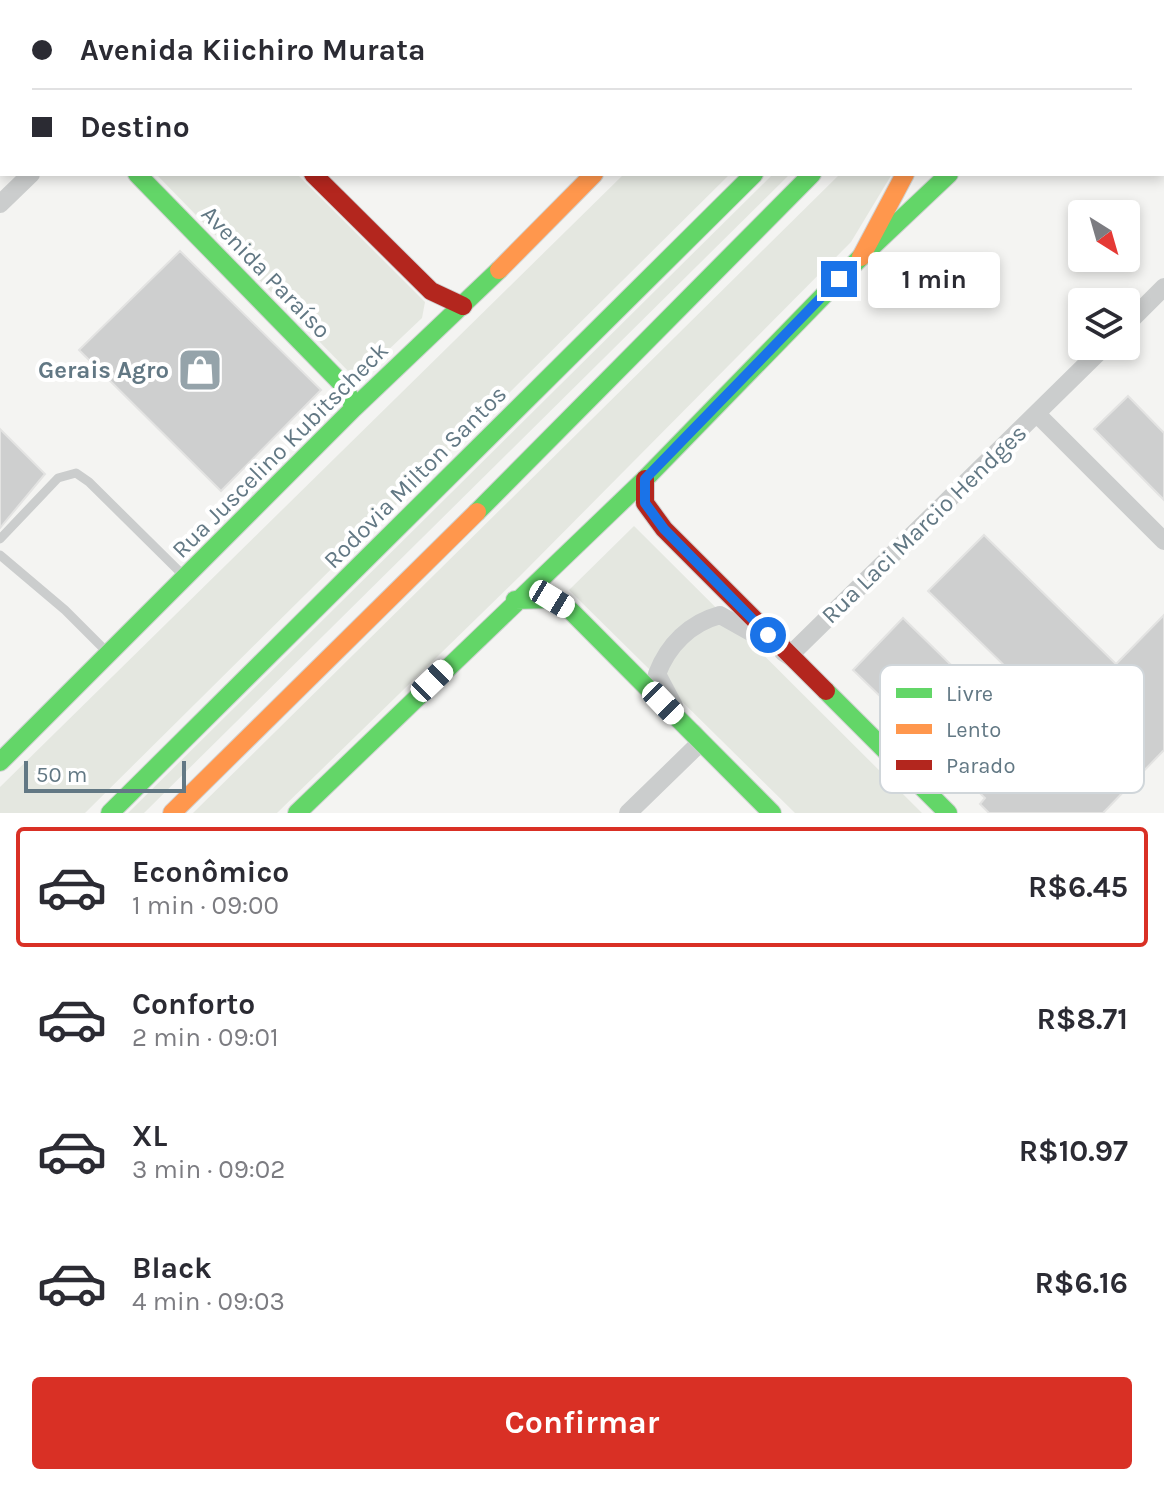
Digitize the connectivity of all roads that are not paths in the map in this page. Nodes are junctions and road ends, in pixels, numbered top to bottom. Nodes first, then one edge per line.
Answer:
1 (29, 176) edge
2 (139, 176) edge
3 (315, 176) edge
4 (592, 176) edge
5 (752, 176) edge
6 (810, 176) edge
7 (904, 176) edge
8 (947, 176) edge
9 (0, 204) edge
10 (861, 257) junction
11 (1164, 287) edge
12 (463, 306) junction
13 (1140, 311) edge
14 (1091, 360) edge
15 (354, 408) junction
16 (1037, 414) junction
17 (645, 479) junction
18 (0, 539) edge
19 (1164, 541) edge
20 (0, 555) edge
21 (185, 578) junction
22 (515, 600) junction
23 (109, 655) junction
24 (789, 656) junction
25 (701, 742) junction
26 (880, 746) edge
27 (0, 762) edge
28 (928, 793) edge
29 (110, 813) edge
30 (172, 813) edge
31 (297, 813) edge
32 (628, 813) edge
33 (772, 813) edge
34 (948, 813) edge

1 - 9 street
2 - 15 main road, Avenida Paraíso
3 - 12 main road
4 - 12 main road, Rua Juscelino Kubitscheck
5 - 29 main road, Rodovia Milton Santos
6 - 30 main road
7 - 10 main road
8 - 10 main road
10 - 17 main road
11 - 13 street
12 - 15 main road, Rua Juscelino Kubitscheck
14 - 16 street, Rua Laci Marcio Hendges
15 - 21 main road, Rua Juscelino Kubitscheck
16 - 19 street
16 - 24 street, Rua Laci Marcio Hendges
17 - 22 main road
17 - 24 main road
18 - 21 lane
20 - 23 lane
21 - 23 main road, Rua Juscelino Kubitscheck
22 - 25 main road
22 - 31 main road
23 - 27 main road, Rua Juscelino Kubitscheck
24 - 25 street
24 - 26 main road
25 - 32 street
25 - 33 main road
28 - 34 main road

